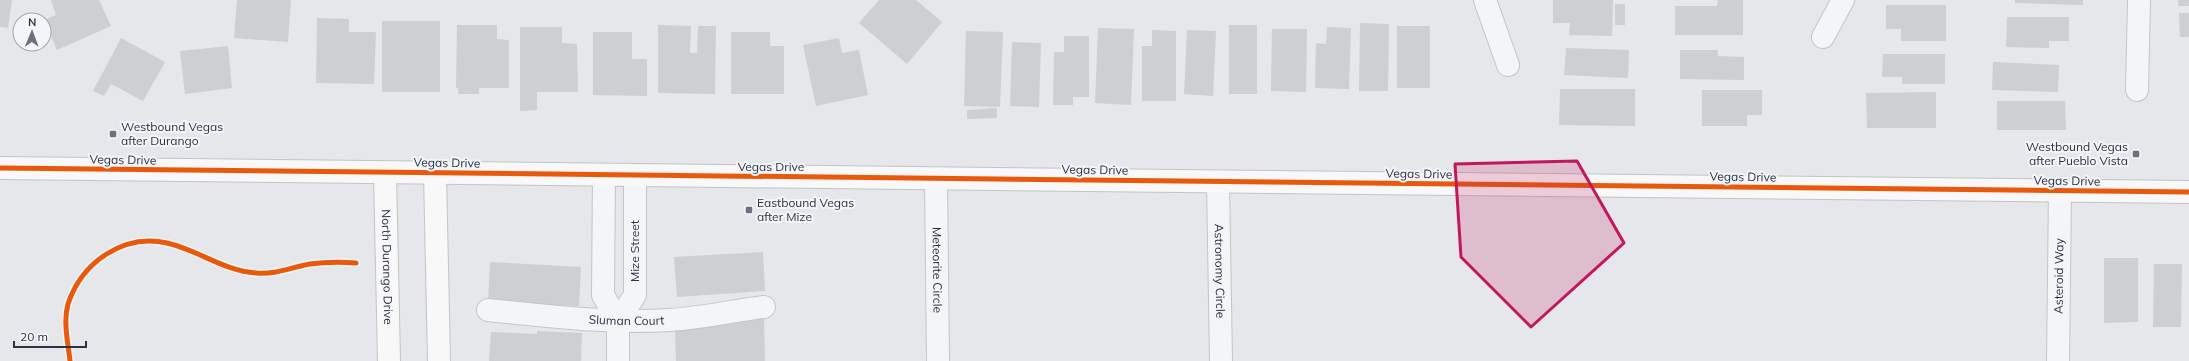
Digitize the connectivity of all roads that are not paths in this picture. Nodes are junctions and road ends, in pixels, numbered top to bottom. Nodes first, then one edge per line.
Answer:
1 (1485, 0) edge
2 (1843, 0) edge
3 (2139, 0) edge
4 (1823, 37) dead end
5 (1508, 65) dead end
6 (2136, 90) dead end
7 (0, 168) edge
8 (386, 173) junction
9 (435, 173) junction
10 (604, 176) junction
11 (635, 176) junction
12 (936, 179) junction
13 (1218, 182) junction
14 (2060, 191) junction
15 (2189, 192) edge
16 (764, 307) dead end
17 (488, 310) dead end
18 (618, 321) junction
19 (389, 361) edge
20 (439, 361) edge
21 (618, 361) edge
22 (938, 361) edge
23 (1221, 361) edge
24 (2058, 361) edge

1 - 5 street
2 - 4 street
3 - 6 street
7 - 8 main road, Vegas Drive
8 - 9 main road, Vegas Drive
8 - 19 main road, North Durango Drive
9 - 10 main road, Vegas Drive
9 - 20 main road
10 - 11 main road, Vegas Drive
10 - 18 street
11 - 12 main road, Vegas Drive
11 - 18 street, Mize Street
12 - 13 main road, Vegas Drive
12 - 22 street, Meteorite Circle
13 - 14 main road, Vegas Drive
13 - 23 street, Astronomy Circle
14 - 15 main road, Vegas Drive
14 - 24 street, Asteroid Way
16 - 18 street, Sluman Court
17 - 18 street, Sluman Court
18 - 21 street

